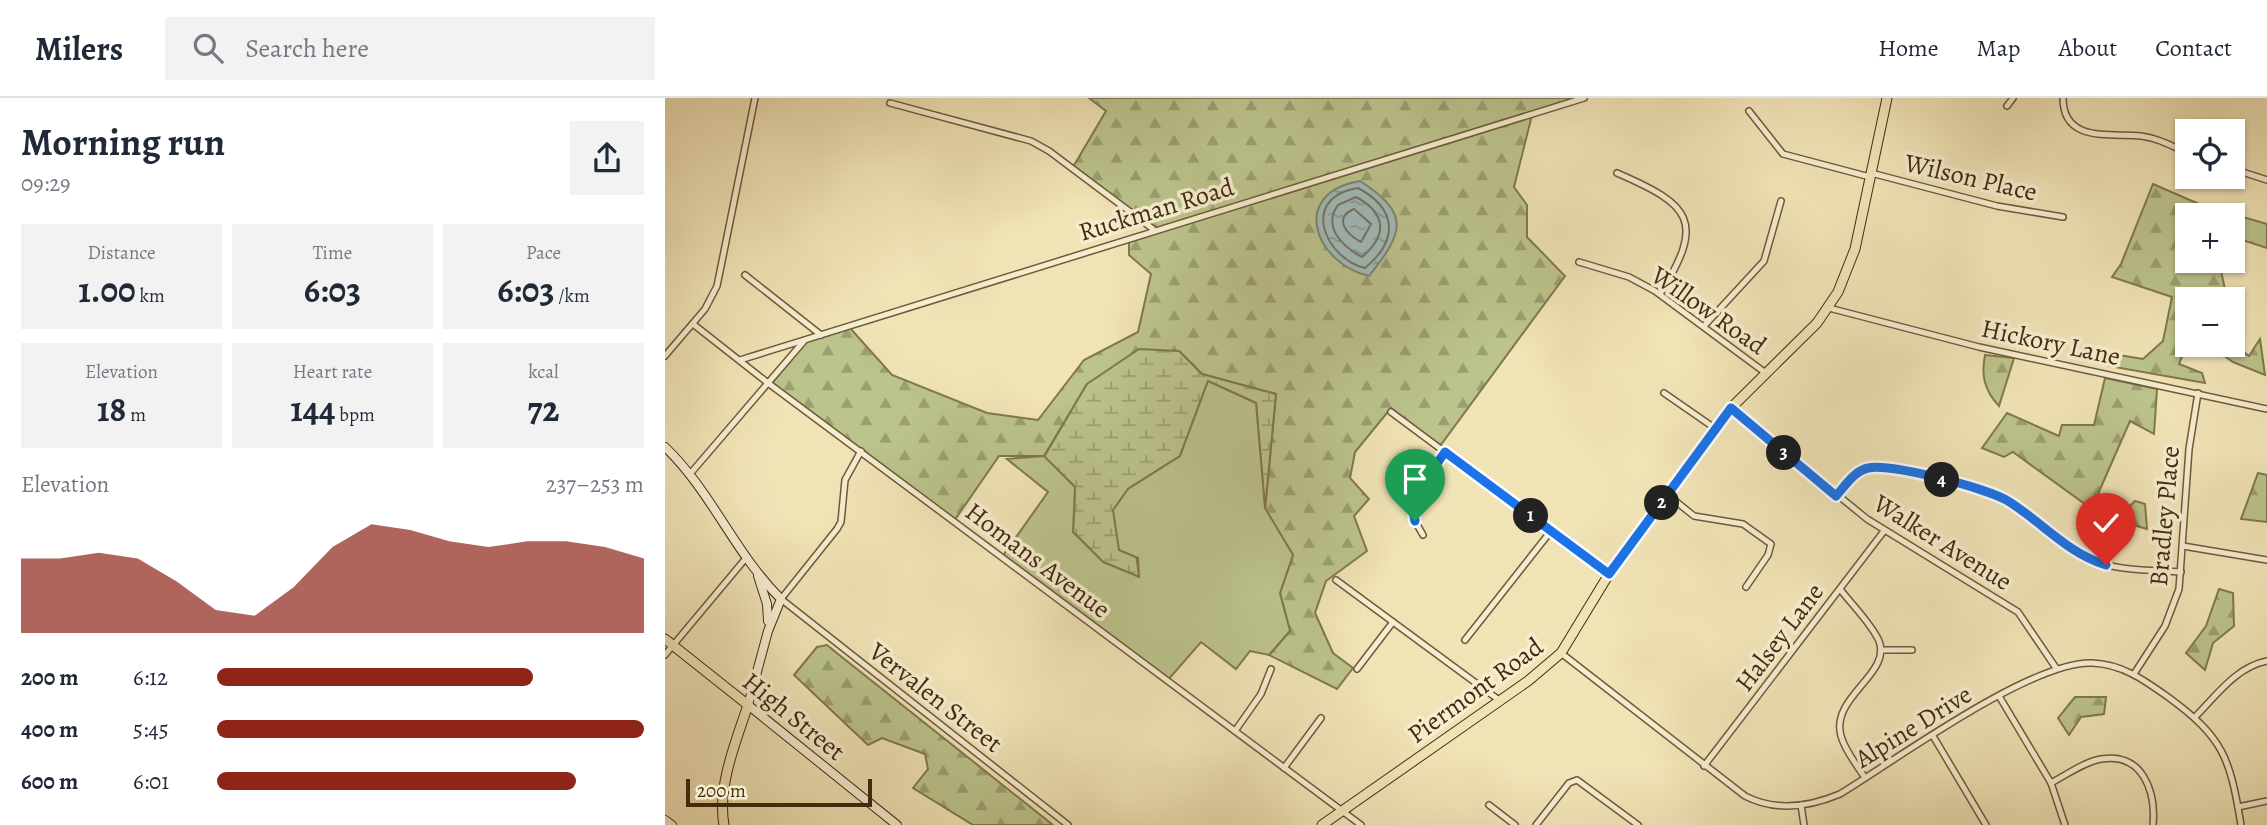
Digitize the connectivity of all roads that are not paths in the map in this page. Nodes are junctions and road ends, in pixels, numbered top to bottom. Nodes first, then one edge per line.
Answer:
1 (755, 98) edge
2 (1584, 98) edge
3 (1887, 98) edge
4 (2013, 98) edge
5 (2063, 98) edge
6 (890, 103) dead end
7 (2007, 106) dead end
8 (1749, 111) dead end
9 (2175, 148) edge
10 (1617, 173) dead end
11 (2245, 173) edge
12 (1870, 175) junction
13 (2267, 180) edge
14 (1781, 201) dead end
15 (2063, 217) dead end
16 (1153, 229) junction
17 (1579, 262) dead end
18 (745, 275) dead end
19 (1660, 294) junction
20 (1829, 308) junction
21 (693, 324) junction
22 (1704, 326) junction
23 (821, 335) junction
24 (804, 340) junction
25 (665, 356) edge
26 (740, 360) junction
27 (1767, 374) junction
28 (768, 383) junction
29 (1664, 393) dead end
30 (2198, 393) junction
31 (1731, 408) junction
32 (2267, 409) edge
33 (1391, 412) dead end
34 (1716, 429) junction
35 (665, 447) edge
36 (861, 451) junction
37 (1445, 452) junction
38 (690, 474) junction
39 (1668, 495) junction
40 (1836, 496) junction
41 (1551, 531) junction
42 (1884, 531) junction
43 (1423, 535) dead end
44 (2183, 546) junction
45 (746, 558) junction
46 (2267, 560) edge
47 (2181, 572) junction
48 (757, 573) junction
49 (1609, 574) junction
50 (1336, 580) dead end
51 (1746, 587) dead end
52 (1840, 589) junction
53 (781, 599) junction
54 (1393, 622) junction
55 (768, 631) junction
56 (1465, 640) dead end
57 (669, 642) edge
58 (1881, 650) junction
59 (1912, 650) dead end
60 (1562, 653) junction
61 (665, 655) edge
62 (2267, 661) edge
63 (2056, 668) junction
64 (1271, 669) dead end
65 (1357, 669) dead end
66 (2134, 674) junction
67 (1999, 696) junction
68 (1499, 700) junction
69 (748, 705) junction
70 (2196, 717) junction
71 (1321, 718) dead end
72 (1235, 731) junction
73 (1933, 736) junction
74 (1704, 766) junction
75 (1284, 768) junction
76 (1865, 778) junction
77 (2051, 783) junction
78 (2267, 801) edge
79 (1489, 805) dead end
80 (1801, 805) junction
81 (2238, 807) junction
82 (1342, 808) junction
83 (665, 820) edge
84 (894, 824) edge
85 (672, 825) edge
86 (724, 825) edge
87 (1068, 825) edge
88 (1322, 825) edge
89 (1361, 825) edge
90 (1515, 825) edge
91 (1536, 825) edge
92 (1638, 825) edge
93 (1804, 825) edge
94 (1986, 825) edge
95 (2065, 825) edge
96 (2153, 825) edge
97 (2241, 825) edge

1 - 21 street
2 - 16 street, Ruckman Road
3 - 12 main road, Piermont Road
4 - 7 street
5 - 9 street
6 - 16 street
8 - 12 street, Wilson Place
10 - 19 street
11 - 13 street
12 - 15 street, Wilson Place
12 - 20 main road, Piermont Road
14 - 22 street
16 - 23 street, Ruckman Road
17 - 19 street, Willow Road
18 - 23 street
19 - 22 street, Willow Road
20 - 27 main road, Piermont Road
20 - 30 street, Hickory Lane
21 - 25 street
21 - 26 street, Homans Avenue
22 - 27 street, Willow Road
23 - 24 street, Ruckman Road
24 - 26 street, Ruckman Road
24 - 28 street
26 - 28 street, Homans Avenue
27 - 31 main road, Piermont Road
28 - 36 street, Homans Avenue
28 - 38 street
29 - 34 street
30 - 32 street, Hickory Lane
30 - 44 street, Bradley Place
31 - 34 main road, Piermont Road
31 - 40 street, Walker Avenue
33 - 37 street
34 - 39 main road, Piermont Road
35 - 38 street
36 - 53 street
36 - 72 street, Homans Avenue
37 - 41 street
37 - 43 street
38 - 45 street
39 - 49 main road, Piermont Road
39 - 51 street
40 - 42 street, Walker Avenue
40 - 47 street
41 - 49 street
41 - 56 street
42 - 52 street, Halsey Lane
42 - 63 street, Walker Avenue
44 - 46 street
44 - 47 street, Bradley Place
45 - 48 street
45 - 57 street
47 - 66 street, Bradley Place
48 - 53 street
48 - 55 street
49 - 60 main road, Piermont Road
50 - 54 street
52 - 58 street
52 - 74 street, Halsey Lane
53 - 55 street
53 - 87 street, Vervalen Street
54 - 65 street
54 - 68 street
55 - 69 street
57 - 61 street
57 - 69 main road, High Street
58 - 59 street
58 - 76 street
60 - 68 main road, Piermont Road
60 - 74 street, Alpine Drive
62 - 70 street
63 - 66 street, Alpine Drive
63 - 67 street, Alpine Drive
64 - 72 street
66 - 70 street, Alpine Drive
67 - 73 street, Alpine Drive
67 - 77 street
68 - 82 main road, Piermont Road
69 - 84 street, High Street
69 - 86 main road
70 - 81 street, Alpine Drive
71 - 75 street
72 - 75 street, Homans Avenue
73 - 76 street, Alpine Drive
73 - 94 street
74 - 80 street, Alpine Drive
75 - 82 street, Homans Avenue
76 - 80 street, Alpine Drive
77 - 95 street
77 - 96 street
78 - 81 street
79 - 90 street
80 - 93 street
81 - 97 street, Alpine Drive
82 - 88 main road, Piermont Road
82 - 89 street, Homans Avenue
83 - 85 street
91 - 92 street

